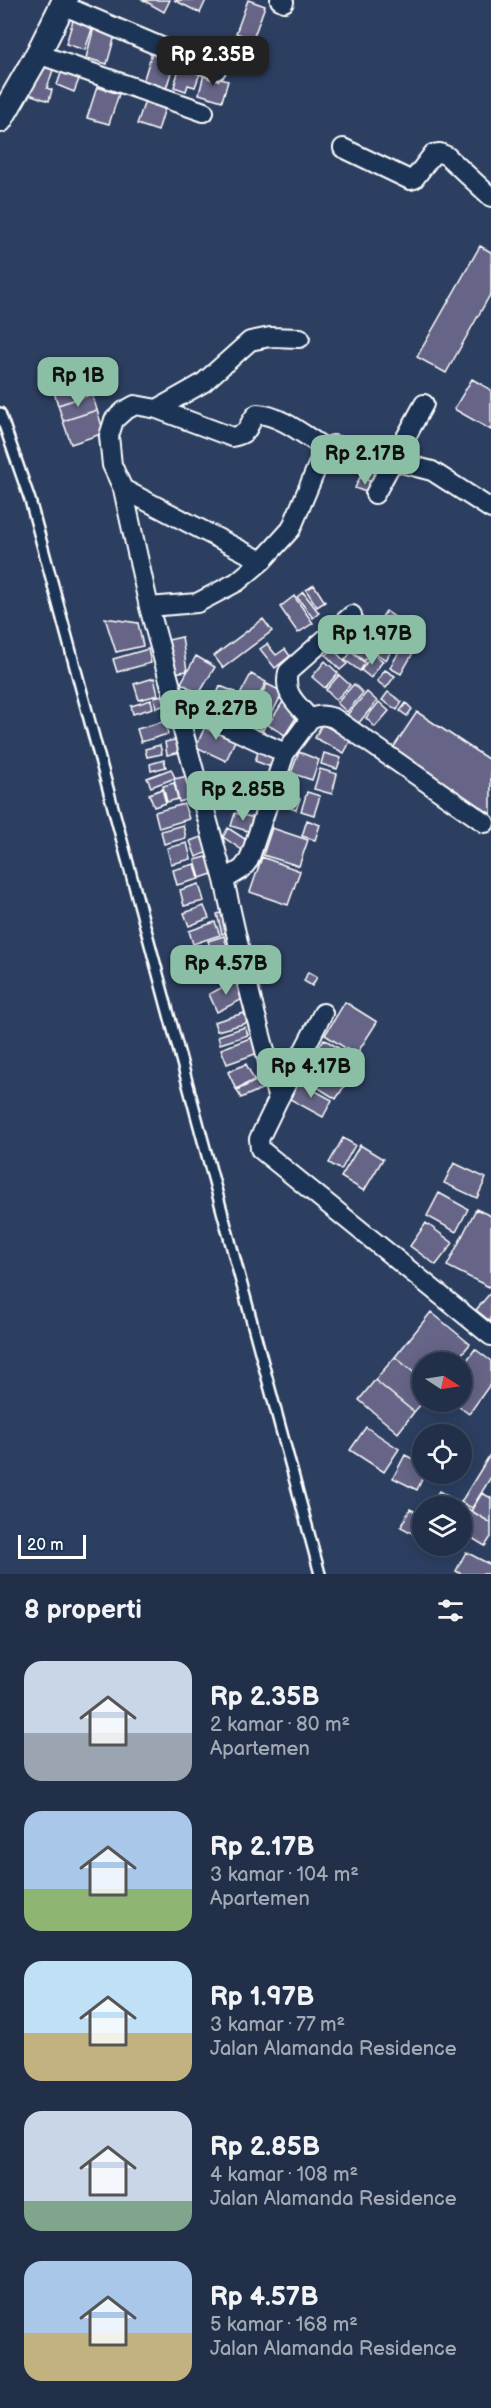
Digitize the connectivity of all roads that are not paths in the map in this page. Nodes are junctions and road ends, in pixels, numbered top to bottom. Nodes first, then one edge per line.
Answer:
1 (63, 3) edge
2 (38, 54) junction
3 (216, 70) dead end
4 (204, 112) dead end
5 (0, 120) edge
6 (343, 148) dead end
7 (491, 197) edge
8 (300, 338) dead end
9 (423, 404) dead end
10 (157, 409) junction
11 (0, 414) edge
12 (326, 448) junction
13 (393, 461) junction
14 (123, 489) junction
15 (375, 494) dead end
16 (491, 509) edge
17 (262, 561) junction
18 (149, 607) junction
19 (352, 615) dead end
20 (177, 704) junction
21 (310, 719) junction
22 (285, 753) junction
23 (485, 823) dead end
24 (224, 880) junction
25 (323, 1013) dead end
26 (278, 1100) junction
27 (491, 1336) edge
28 (320, 1574) edge

1 - 2 street
1 - 3 street
2 - 4 street
2 - 5 street
6 - 7 street
8 - 10 street
9 - 13 street
10 - 12 street
10 - 14 street
11 - 28 lane
12 - 13 street
12 - 17 street
13 - 15 street
13 - 16 street
14 - 17 street
14 - 18 street
17 - 18 street
18 - 20 street
19 - 21 street
20 - 22 street
20 - 24 street
21 - 22 street
21 - 23 street
22 - 24 street
24 - 26 street
25 - 26 street
26 - 27 street

